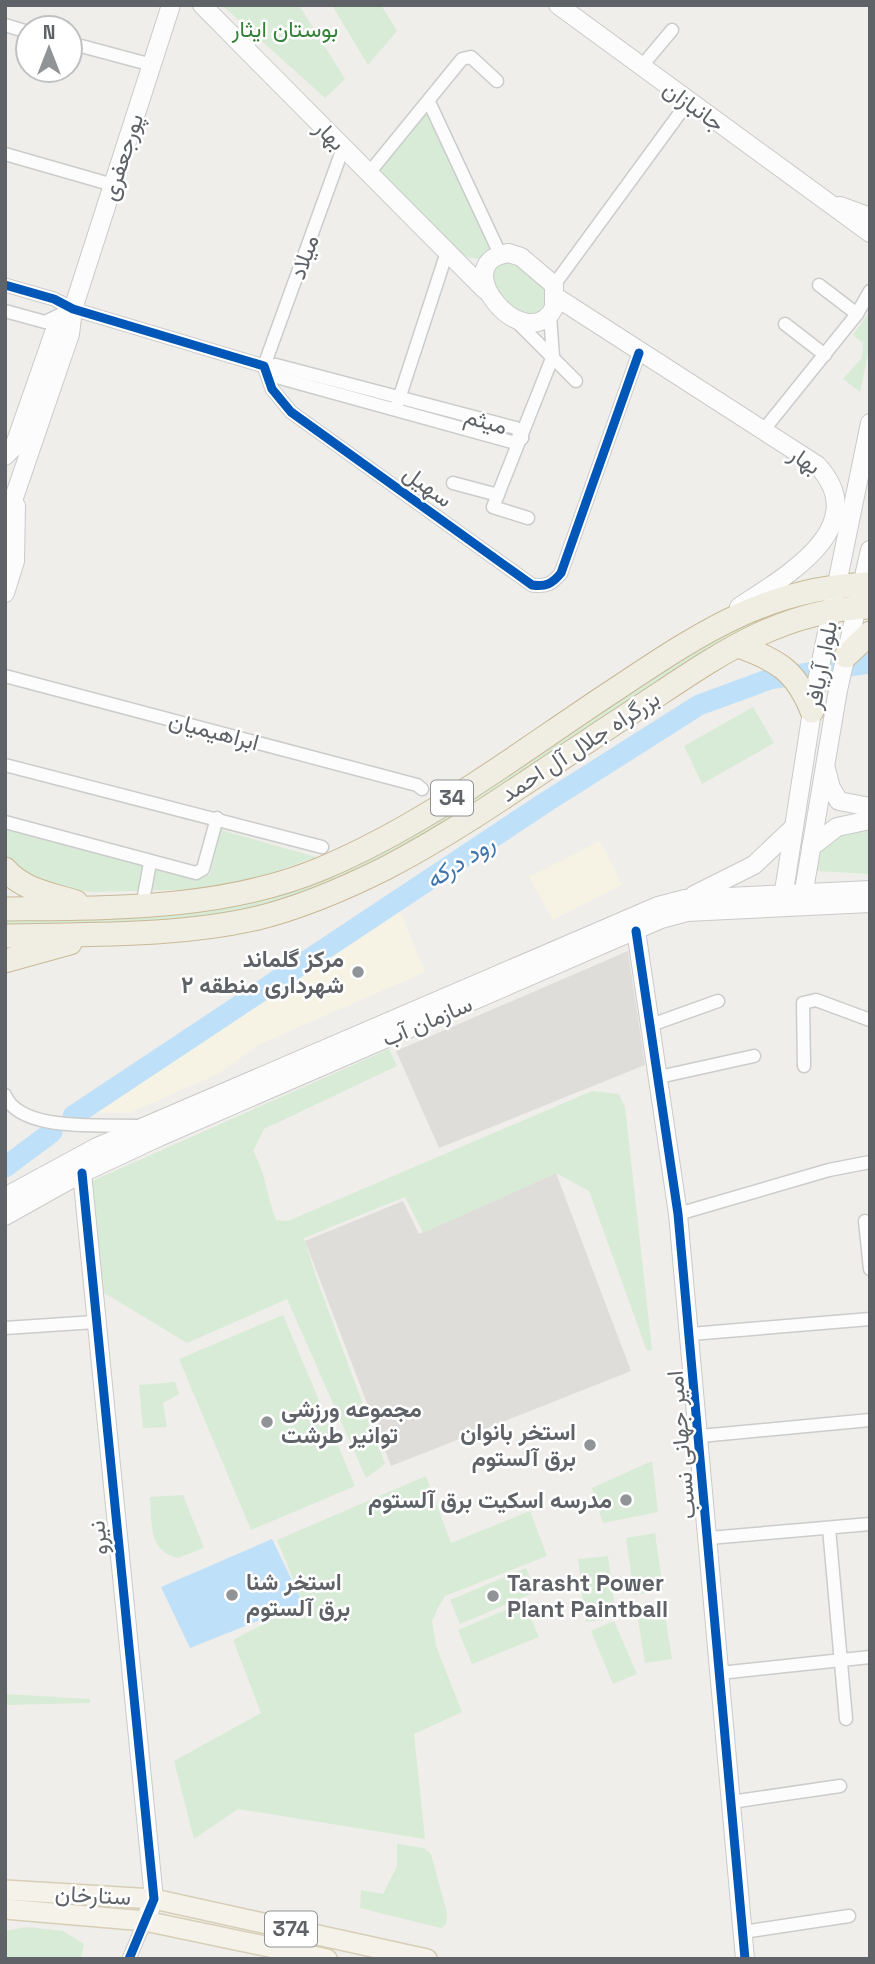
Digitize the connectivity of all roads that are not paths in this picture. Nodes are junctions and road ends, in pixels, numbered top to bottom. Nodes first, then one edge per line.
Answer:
1 (171, 5) edge
2 (202, 5) edge
3 (558, 5) edge
4 (672, 30) dead end
5 (84, 47) edge
6 (152, 65) junction
7 (641, 67) junction
8 (497, 81) dead end
9 (429, 102) junction
10 (688, 102) junction
11 (343, 148) junction
12 (5, 154) edge
13 (369, 173) junction
14 (113, 185) junction
15 (866, 221) edge
16 (870, 244) edge
17 (453, 259) junction
18 (493, 260) junction
19 (5, 285) edge
20 (819, 285) dead end
21 (485, 290) junction
22 (555, 291) junction
23 (870, 291) edge
24 (73, 309) junction
25 (5, 311) edge
26 (858, 314) junction
27 (550, 316) junction
28 (517, 321) junction
29 (785, 324) dead end
30 (639, 353) junction
31 (825, 355) junction
32 (553, 356) junction
33 (264, 366) junction
34 (576, 381) dead end
35 (398, 403) junction
36 (870, 424) edge
37 (762, 432) junction
38 (522, 438) junction
39 (8, 449) edge
40 (453, 483) dead end
41 (16, 495) junction
42 (496, 501) junction
43 (528, 518) dead end
44 (5, 524) edge
45 (870, 550) edge
46 (866, 584) edge
47 (838, 585) junction
48 (5, 593) edge
49 (863, 608) edge
50 (832, 610) junction
51 (707, 629) junction
52 (870, 633) edge
53 (738, 646) junction
54 (835, 654) junction
55 (5, 676) edge
56 (809, 686) junction
57 (615, 690) junction
58 (812, 711) joint
59 (628, 714) junction
60 (5, 765) edge
61 (825, 765) junction
62 (422, 789) dead end
63 (870, 807) edge
64 (217, 818) junction
65 (870, 820) edge
66 (5, 822) edge
67 (794, 827) junction
68 (322, 847) dead end
69 (811, 847) junction
70 (150, 863) junction
71 (808, 866) junction
72 (5, 869) edge
73 (870, 890) edge
74 (838, 891) junction
75 (802, 899) junction
76 (685, 900) junction
77 (783, 901) junction
78 (870, 903) edge
79 (142, 906) junction
80 (96, 908) junction
81 (5, 909) edge
82 (635, 924) junction
83 (103, 934) junction
84 (5, 936) edge
85 (5, 961) edge
86 (718, 1001) dead end
87 (870, 1020) edge
88 (651, 1025) junction
89 (754, 1056) dead end
90 (804, 1066) dead end
91 (659, 1077) junction
92 (5, 1096) edge
93 (146, 1126) junction
94 (870, 1162) edge
95 (82, 1172) junction
96 (5, 1197) edge
97 (678, 1214) junction
98 (5, 1216) edge
99 (865, 1221) dead end
100 (870, 1269) edge
101 (870, 1319) edge
102 (95, 1322) junction
103 (5, 1328) edge
104 (691, 1334) junction
105 (870, 1420) edge
106 (700, 1436) junction
107 (870, 1524) edge
108 (829, 1528) junction
109 (709, 1538) junction
110 (870, 1657) edge
111 (841, 1660) junction
112 (720, 1673) junction
113 (846, 1719) dead end
114 (840, 1786) dead end
115 (731, 1802) junction
116 (5, 1890) edge
117 (154, 1899) junction
118 (5, 1909) edge
119 (849, 1916) dead end
120 (145, 1921) junction
121 (743, 1932) junction
122 (274, 1953) edge
123 (129, 1959) edge
124 (327, 1959) edge
125 (427, 1959) edge
126 (745, 1959) edge

1 - 6 street, پورجعفری
2 - 11 street, بهار
3 - 7 street, جانبازان
4 - 7 street
5 - 6 street
6 - 14 street, پورجعفری
7 - 10 street, جانبازان
8 - 9 street
9 - 13 street
9 - 18 street
10 - 15 street, جانبازان
10 - 22 street
11 - 13 street, بهار
11 - 33 street, میلاد
12 - 14 street
13 - 17 street, بهار
14 - 24 street, پورجعفری
15 - 16 street
17 - 18 street
17 - 21 street, بهار
17 - 35 street
18 - 21 street
18 - 22 street
19 - 24 street
20 - 26 street
21 - 28 street
22 - 27 street
22 - 30 street, بهار
23 - 26 street
24 - 25 street
24 - 33 street
24 - 39 street, پورجعفری
24 - 41 street, پورجعفری
26 - 31 street
27 - 28 street
27 - 32 street
28 - 32 street
29 - 31 street
30 - 33 street, سهیل
30 - 37 street, بهار
31 - 37 street
32 - 34 street
32 - 38 street
33 - 35 street, میثم
35 - 38 street, میثم
36 - 47 street, بلوار آریافر
37 - 51 street, بهار
38 - 42 street
40 - 42 street
41 - 44 street, پورجعفری
41 - 48 street
42 - 43 street
45 - 46 street, بلوار آریافر
46 - 47 highway, بزرگراه جلال آل احمد / 34
46 - 49 street, بلوار آریافر
47 - 50 street, بلوار آریافر
47 - 51 highway, بزرگراه جلال آل احمد / 34
49 - 50 highway, بزرگراه جلال آل احمد / 34
49 - 54 street, بلوار آریافر
50 - 53 highway, بزرگراه جلال آل احمد / 34
50 - 54 street, بلوار آریافر
51 - 57 highway, بزرگراه جلال آل احمد / 34
52 - 54 highway
53 - 56 highway
53 - 59 highway, بزرگراه جلال آل احمد / 34
54 - 56 street, بلوار آریافر
54 - 61 street, بلوار آریافر
55 - 62 street, ابراهیمیان
56 - 58 highway
57 - 59 highway
57 - 79 highway, بزرگراه جلال آل احمد / 34
58 - 67 street, بلوار آریافر
59 - 83 highway, بزرگراه جلال آل احمد / 34
60 - 64 street
61 - 63 street
61 - 69 street, بلوار آریافر
64 - 68 street
64 - 70 street
65 - 69 street
66 - 70 street
67 - 76 street
67 - 77 street, بلوار آریافر
69 - 71 street, بلوار آریافر
70 - 79 street
71 - 74 street
71 - 75 street, بلوار آریافر
72 - 80 highway
73 - 74 street, سازمان آب
74 - 75 street, سازمان آب
75 - 77 street, سازمان آب
75 - 78 street, سازمان آب
76 - 77 street, سازمان آب
76 - 82 street, سازمان آب
77 - 82 street, سازمان آب
79 - 80 highway, بزرگراه جلال آل احمد / 34
80 - 81 highway, بزرگراه جلال آل احمد / 34
82 - 88 street, امیر جهانی نسب
82 - 93 street, سازمان آب
82 - 95 street, سازمان آب
83 - 84 highway, بزرگراه جلال آل احمد / 34
83 - 85 highway
86 - 88 street
87 - 90 street
88 - 91 street, امیر جهانی نسب
89 - 91 street
91 - 97 street, امیر جهانی نسب
92 - 93 street
93 - 96 street, سازمان آب
94 - 97 street
95 - 98 street, سازمان آب
95 - 102 street, نیرو
97 - 104 street, امیر جهانی نسب
99 - 100 street
101 - 104 street
102 - 103 street
102 - 117 street, نیرو
104 - 106 street, امیر جهانی نسب
105 - 106 street
106 - 109 street, امیر جهانی نسب
107 - 108 street
108 - 109 street
108 - 111 street
109 - 112 street, امیر جهانی نسب
110 - 111 street
111 - 112 street
111 - 113 street
112 - 115 street, امیر جهانی نسب
114 - 115 street
115 - 121 street, امیر جهانی نسب
116 - 117 main road, ستارخان / 374
117 - 120 street
117 - 125 main road, ستارخان / 374
118 - 120 main road, ستارخان / 374
119 - 121 street
120 - 122 main road, ستارخان / 374
120 - 123 street
121 - 126 street, امیر جهانی نسب
122 - 124 main road, ستارخان / 374

